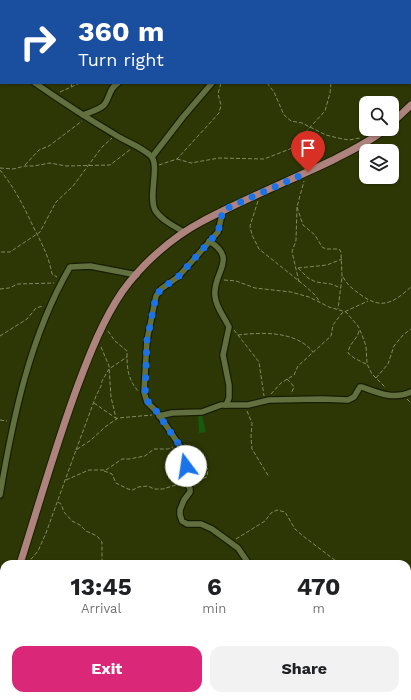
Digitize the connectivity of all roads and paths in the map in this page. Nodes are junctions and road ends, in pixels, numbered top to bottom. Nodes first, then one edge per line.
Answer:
1 (36, 84) edge
2 (72, 84) edge
3 (78, 84) edge
4 (117, 84) edge
5 (211, 84) edge
6 (221, 84) edge
7 (268, 84) edge
8 (331, 84) edge
9 (71, 87) junction
10 (52, 95) junction
11 (409, 108) edge
12 (84, 115) junction
13 (399, 117) edge
14 (310, 127) junction
15 (115, 135) junction
16 (375, 136) edge
17 (370, 140) junction
18 (136, 145) junction
19 (152, 157) junction
20 (177, 159) junction
21 (154, 165) junction
22 (25, 166) junction
23 (88, 166) junction
24 (0, 169) edge
25 (308, 172) junction
26 (262, 192) junction
27 (297, 207) junction
28 (223, 210) junction
29 (184, 232) junction
30 (37, 234) junction
31 (210, 241) junction
32 (1, 252) dead end
33 (342, 259) junction
34 (296, 268) junction
35 (298, 268) junction
36 (137, 275) junction
37 (342, 277) junction
38 (218, 279) junction
39 (62, 281) junction
40 (300, 282) junction
41 (411, 287) edge
42 (0, 288) edge
43 (342, 288) junction
44 (368, 301) junction
45 (320, 303) junction
46 (50, 307) junction
47 (338, 309) junction
48 (344, 311) junction
49 (104, 323) junction
50 (232, 324) dead end
51 (411, 329) edge
52 (360, 330) junction
53 (0, 336) edge
54 (238, 336) junction
55 (97, 339) junction
56 (313, 352) junction
57 (127, 357) junction
58 (367, 364) junction
59 (109, 369) junction
60 (376, 378) junction
61 (286, 379) junction
62 (411, 392) edge
63 (395, 395) junction
64 (145, 398) junction
65 (286, 400) junction
66 (93, 403) junction
67 (226, 405) junction
68 (245, 405) junction
69 (159, 416) junction
70 (116, 418) junction
71 (0, 420) edge
72 (14, 421) junction
73 (180, 445) junction
74 (75, 450) junction
75 (104, 470) junction
76 (269, 477) dead end
77 (65, 481) junction
78 (188, 482) junction
79 (1, 488) edge
80 (0, 495) edge
81 (58, 501) junction
82 (230, 541) junction
83 (102, 559) edge
84 (21, 560) edge
85 (30, 560) edge
86 (246, 560) edge
87 (335, 560) edge

1 - 10 street
2 - 9 path
3 - 9 path
4 - 12 street
5 - 19 street
6 - 20 path
7 - 14 path
8 - 14 path
9 - 10 path
10 - 12 street
11 - 13 main road
12 - 15 street
12 - 22 path
14 - 17 path
14 - 20 path
15 - 18 street
15 - 23 path
16 - 17 main road
17 - 25 main road
18 - 19 street
18 - 23 path
19 - 21 street
20 - 21 path
21 - 29 street
22 - 23 path
22 - 24 path
23 - 30 path
24 - 30 path
25 - 26 main road
25 - 27 path
26 - 28 main road
26 - 40 path
27 - 33 path
27 - 34 path
28 - 29 main road
28 - 31 street
29 - 36 main road
30 - 32 path
30 - 39 path
31 - 38 street
31 - 64 street
33 - 35 path
33 - 37 path
34 - 35 path
34 - 40 path
35 - 43 path
36 - 39 street
36 - 49 main road
37 - 43 path
37 - 44 path
38 - 45 path
38 - 67 street
39 - 42 path
39 - 46 street
40 - 45 path
41 - 44 path
43 - 47 path
44 - 48 path
45 - 47 path
46 - 53 path
46 - 72 street
47 - 48 path
48 - 52 path
48 - 56 path
49 - 55 main road
49 - 57 path
50 - 54 path
51 - 60 path
52 - 58 path
52 - 58 path
54 - 56 path
54 - 61 path
55 - 59 path
55 - 84 main road
56 - 61 path
57 - 59 path
57 - 64 path
58 - 60 path
59 - 66 path
59 - 70 path
60 - 63 path
61 - 65 path
62 - 63 street
63 - 65 street
64 - 69 street
65 - 68 street
66 - 70 path
66 - 74 path
67 - 68 street
67 - 69 street
68 - 76 path
69 - 70 path
69 - 73 street
70 - 74 path
71 - 72 path
72 - 79 street
73 - 75 path
73 - 78 street
73 - 78 path
74 - 77 path
75 - 77 path
75 - 78 path
77 - 81 path
78 - 82 street
79 - 80 street
81 - 83 path
81 - 85 path
82 - 86 street
82 - 87 path

